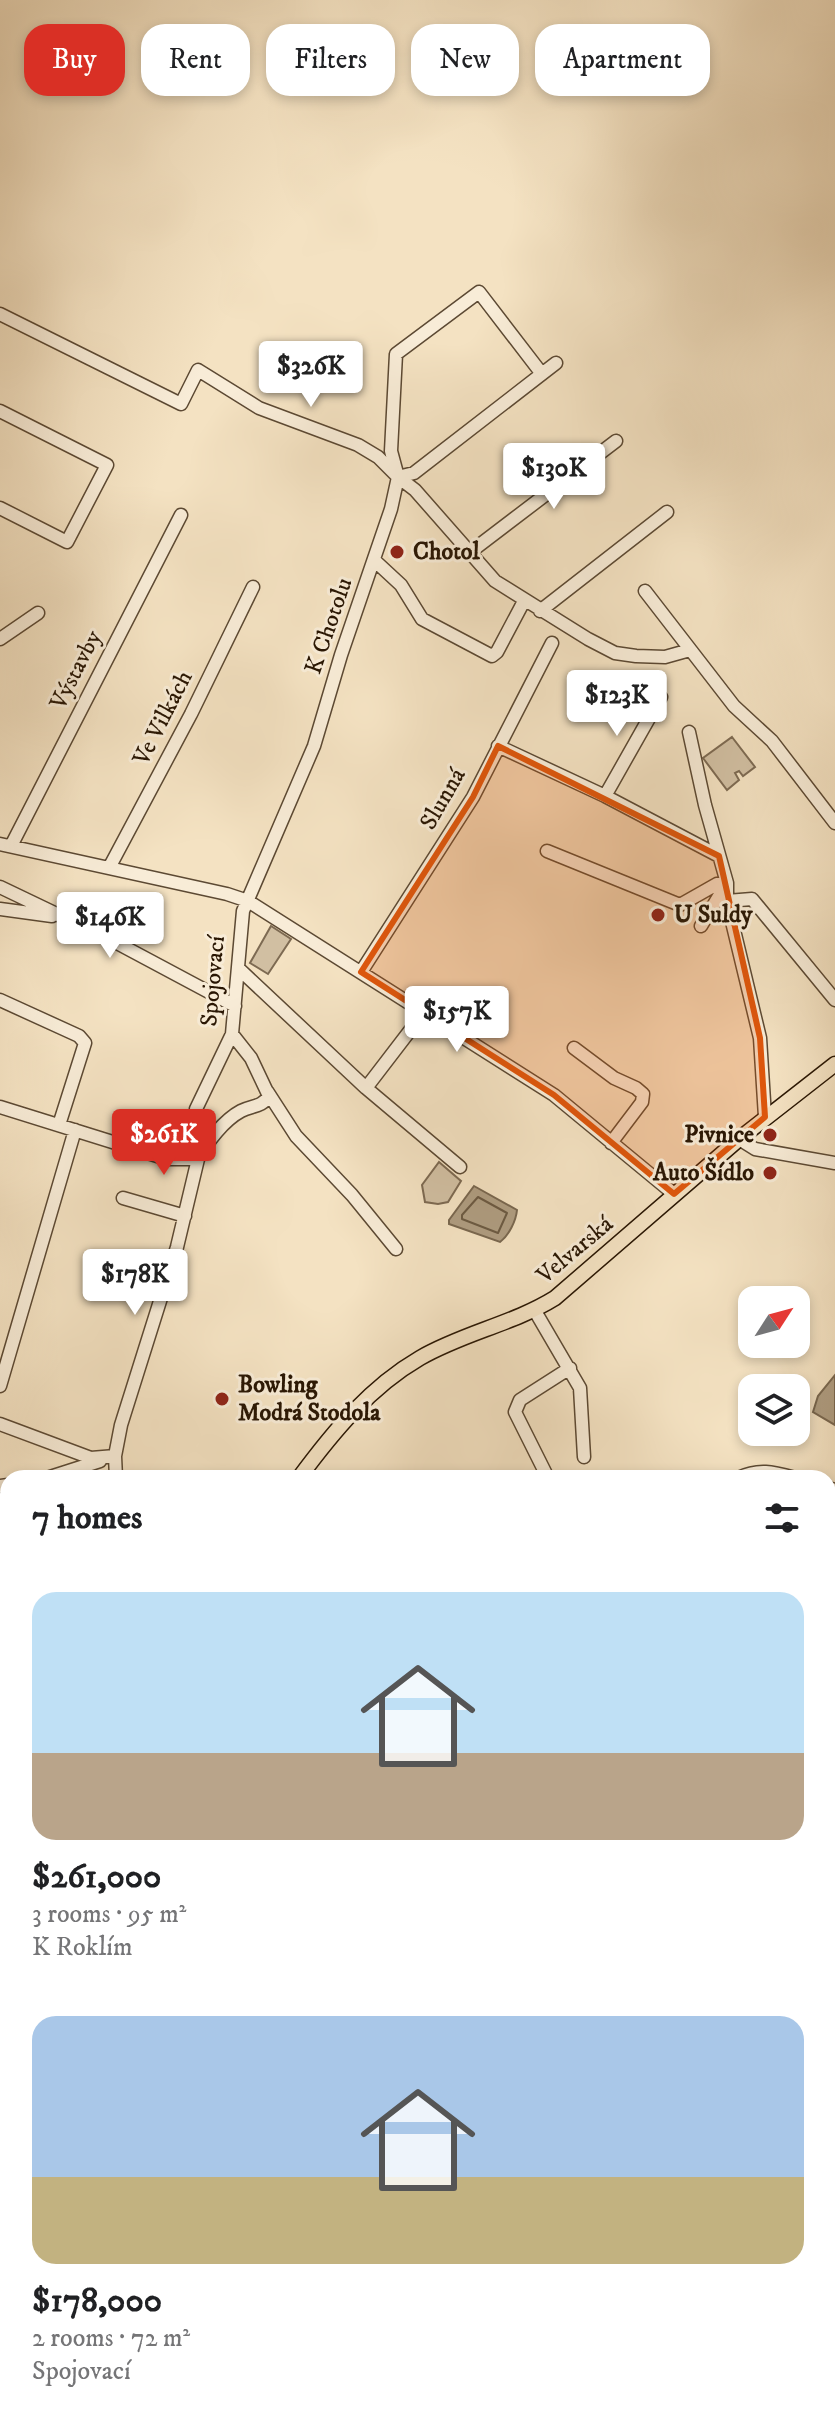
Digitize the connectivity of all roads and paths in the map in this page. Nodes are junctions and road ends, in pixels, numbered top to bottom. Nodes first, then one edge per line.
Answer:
1 (0, 314) edge
2 (556, 363) dead end
3 (542, 374) junction
4 (0, 411) edge
5 (616, 441) dead end
6 (398, 477) junction
7 (0, 508) edge
8 (667, 512) dead end
9 (181, 515) dead end
10 (469, 553) junction
11 (374, 560) junction
12 (253, 587) dead end
13 (645, 591) dead end
14 (524, 601) junction
15 (540, 611) junction
16 (38, 613) dead end
17 (0, 639) edge
18 (552, 643) dead end
19 (690, 650) junction
20 (661, 697) dead end
21 (689, 732) dead end
22 (498, 746) junction
23 (605, 796) junction
24 (835, 823) edge
25 (6, 845) edge
26 (547, 851) dead end
27 (719, 856) junction
28 (109, 868) junction
29 (727, 883) junction
30 (0, 887) edge
31 (248, 901) junction
32 (727, 901) junction
33 (0, 909) edge
34 (65, 918) junction
35 (701, 926) dead end
36 (238, 968) junction
37 (361, 972) junction
38 (0, 1000) edge
39 (835, 1000) edge
40 (235, 1006) junction
41 (425, 1011) junction
42 (232, 1034) junction
43 (574, 1048) dead end
44 (835, 1064) edge
45 (366, 1088) junction
46 (267, 1091) junction
47 (0, 1107) edge
48 (765, 1117) junction
49 (59, 1125) junction
50 (75, 1130) junction
51 (739, 1139) junction
52 (611, 1143) junction
53 (198, 1159) junction
54 (835, 1163) edge
55 (460, 1167) dead end
56 (674, 1194) junction
57 (123, 1198) dead end
58 (185, 1216) junction
59 (396, 1249) dead end
60 (535, 1311) junction
61 (570, 1368) junction
62 (0, 1386) edge
63 (0, 1424) edge
64 (115, 1456) junction
65 (584, 1457) dead end
66 (72, 1470) edge
67 (116, 1470) edge
68 (306, 1470) edge
69 (544, 1470) edge

1 - 6 street
2 - 3 street
3 - 6 street
3 - 6 street, K Chotolu
4 - 7 street
5 - 10 street
6 - 10 street
6 - 11 street, K Chotolu
8 - 15 street
9 - 25 street, Výstavby
10 - 14 street
11 - 14 street
11 - 31 street, K Chotolu
12 - 28 street, Ve Vilkách
13 - 19 street
14 - 15 street
15 - 19 street
16 - 17 street
18 - 22 street, Slunná
19 - 24 street
20 - 23 street
21 - 27 street
22 - 23 street
22 - 37 street, Slunná
23 - 27 street
25 - 28 street
26 - 29 street
27 - 29 street
28 - 31 street
29 - 32 street
29 - 35 street
30 - 34 street
31 - 36 street, Spojovací
31 - 37 street
32 - 39 street
32 - 48 street
33 - 34 street
34 - 40 street
36 - 40 street, Spojovací
36 - 45 street
37 - 41 street
38 - 49 street
40 - 42 street, Spojovací
41 - 45 street
41 - 52 street
42 - 46 street
42 - 53 street, Spojovací
43 - 52 street
44 - 48 main road, Velvarská
45 - 55 street
46 - 53 street
46 - 59 street
47 - 49 street
48 - 51 main road, Velvarská
49 - 50 street
50 - 53 street
50 - 62 street
51 - 54 street
51 - 56 main road, Velvarská
52 - 56 street
53 - 58 street, Spojovací
56 - 60 main road, Velvarská
57 - 58 street
58 - 64 street, Spojovací
60 - 61 street
60 - 68 main road, Velvarská
61 - 65 street
61 - 69 street
63 - 64 street
64 - 66 street
64 - 67 street, Spojovací

